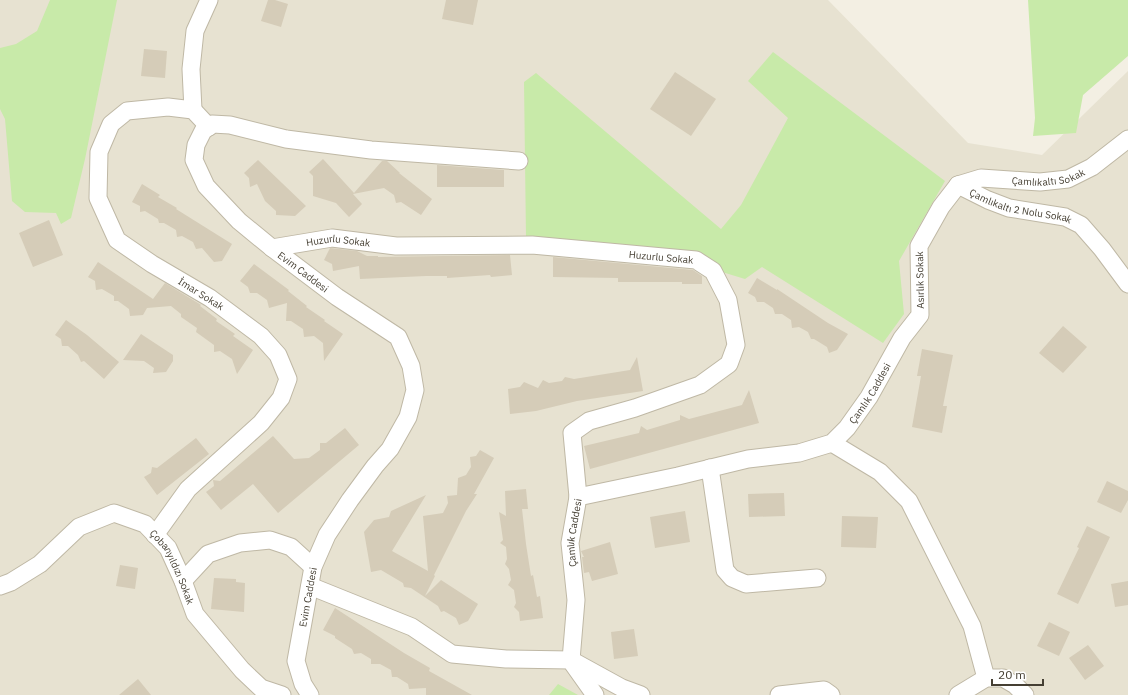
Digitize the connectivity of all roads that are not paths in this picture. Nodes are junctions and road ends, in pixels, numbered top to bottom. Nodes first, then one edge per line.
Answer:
1 (209, 0) edge
2 (193, 110) junction
3 (209, 127) junction
4 (1128, 139) edge
5 (519, 161) dead end
6 (958, 185) junction
7 (272, 248) junction
8 (1128, 284) edge
9 (920, 315) joint
10 (832, 443) junction
11 (710, 468) junction
12 (578, 496) junction
13 (155, 535) junction
14 (313, 567) junction
15 (817, 578) dead end
16 (183, 580) junction
17 (0, 586) edge
18 (310, 586) junction
19 (571, 660) junction
20 (986, 678) junction
21 (282, 695) edge
22 (310, 695) edge
23 (595, 695) edge
24 (641, 695) edge
25 (779, 695) edge
26 (831, 695) edge
27 (958, 695) edge
28 (1025, 695) edge

1 - 2 street
2 - 3 street
2 - 13 street, İmar Sokak
3 - 5 street
3 - 7 street, Evim Caddesi
4 - 6 street, Çamlıkaltı Sokak
6 - 8 street, Çamlıkaltı 2 Nolu Sokak
6 - 9 street, Asırlık Sokak
7 - 12 street, Huzurlu Sokak
7 - 14 street, Evim Caddesi
9 - 10 street, Çamlık Caddesi
10 - 11 street, Çamlık Caddesi
10 - 20 street
11 - 12 street, Çamlık Caddesi
11 - 15 street
12 - 19 street, Çamlık Caddesi
13 - 16 street, Çobanyıldızı Sokak
13 - 17 street, Çobanyıldızı Sokak
14 - 16 street
14 - 18 street, Evim Caddesi
16 - 21 street, Çobanyıldızı Sokak
18 - 19 street
18 - 22 street, Evim Caddesi
19 - 23 street
19 - 24 street
20 - 27 street
20 - 28 street
25 - 26 street

